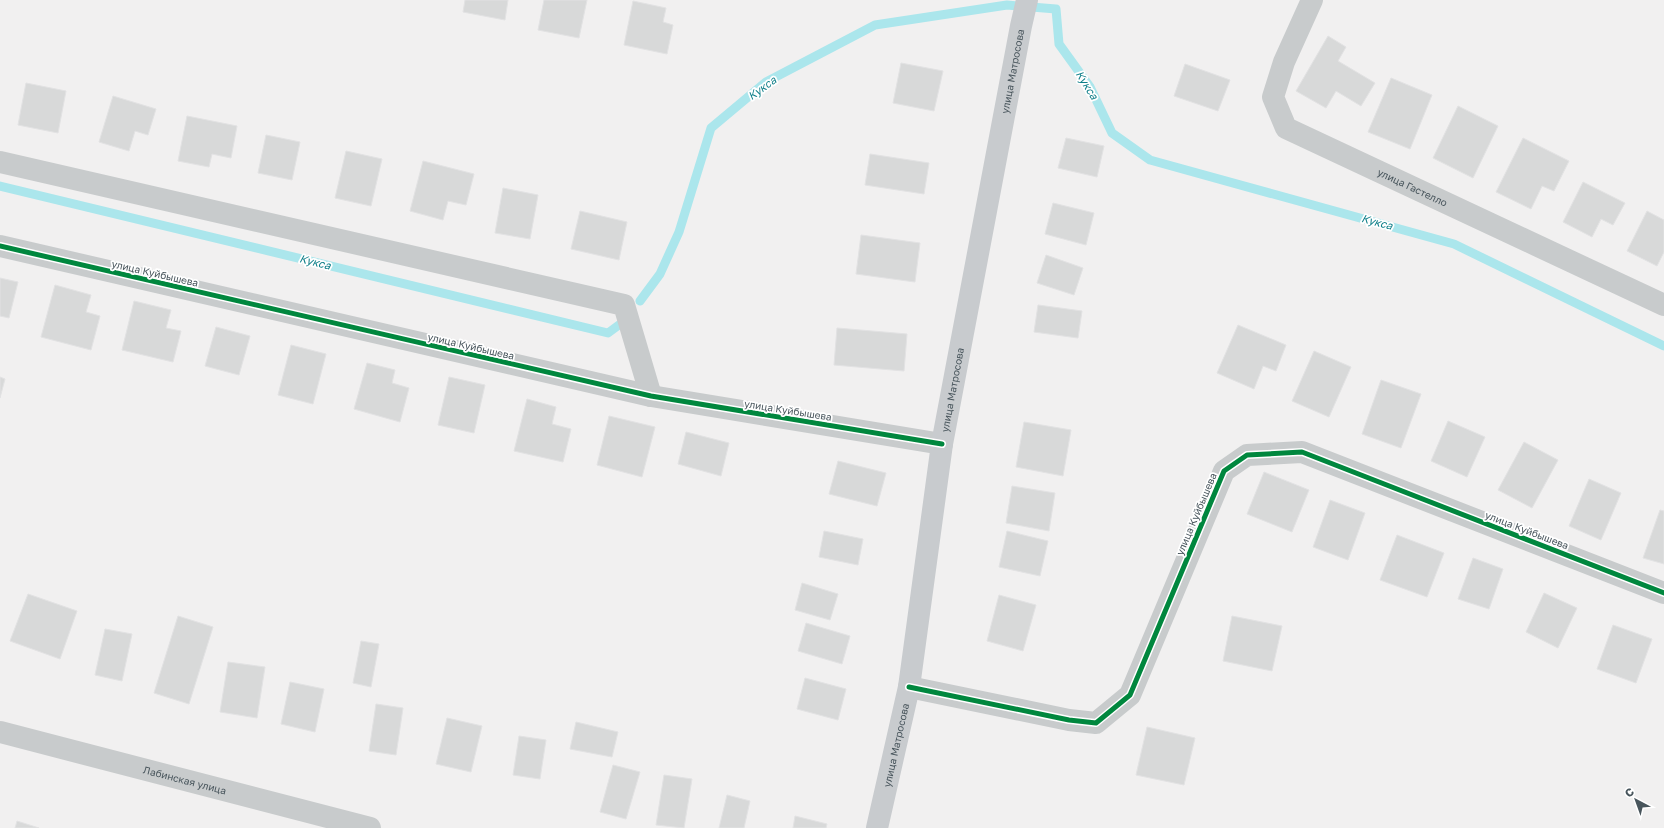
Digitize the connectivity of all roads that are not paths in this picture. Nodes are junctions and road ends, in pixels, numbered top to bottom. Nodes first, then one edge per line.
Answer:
1 (1027, 0) edge
2 (1312, 0) edge
3 (0, 162) edge
4 (0, 246) edge
5 (1664, 305) edge
6 (651, 396) junction
7 (942, 444) junction
8 (1664, 593) edge
9 (909, 687) junction
10 (0, 732) edge
11 (370, 828) edge
12 (877, 828) edge

1 - 7 street, улица Матросова
2 - 5 street, улица Гастелло
3 - 6 street
4 - 6 street, улица Куйбышева
6 - 7 street, улица Куйбышева
7 - 9 street, улица Матросова
8 - 9 street, улица Куйбышева
9 - 12 street, улица Матросова
10 - 11 street, Лабинская улица

